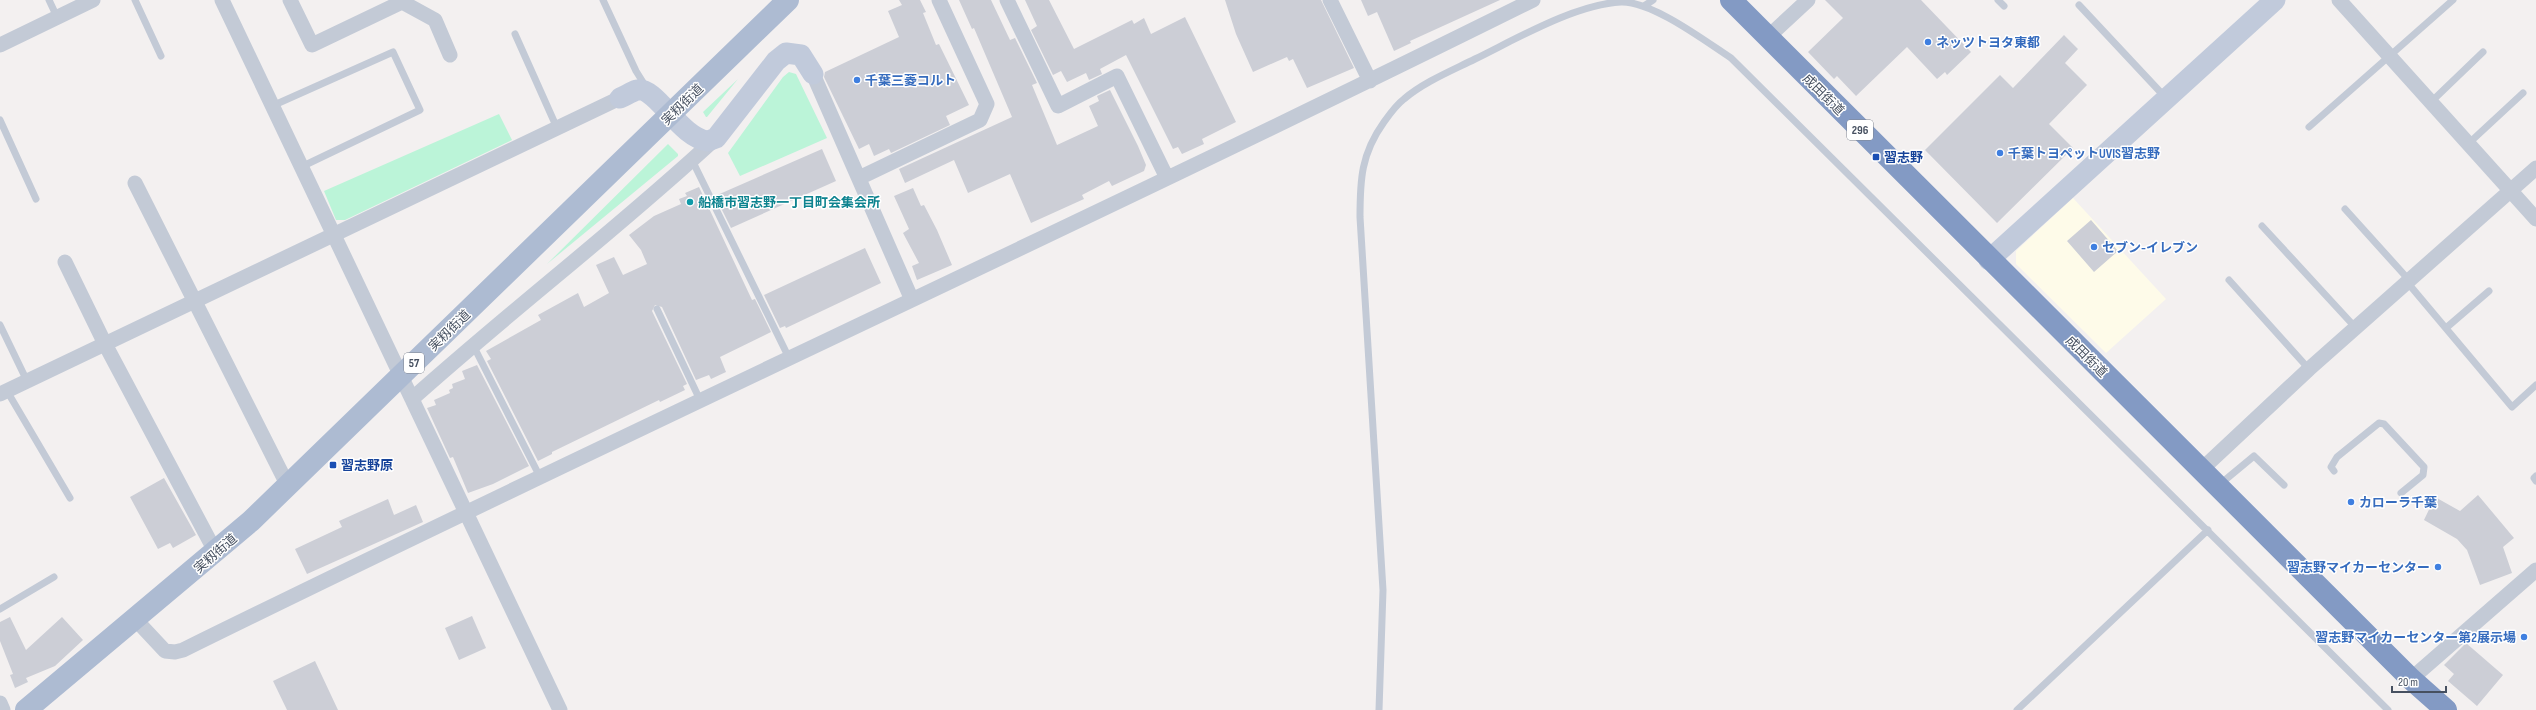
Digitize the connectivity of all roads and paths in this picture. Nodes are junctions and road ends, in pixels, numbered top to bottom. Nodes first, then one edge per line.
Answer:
1 (49, 0) edge
2 (93, 0) edge
3 (135, 0) edge
4 (222, 0) edge
5 (290, 0) edge
6 (603, 0) edge
7 (939, 0) edge
8 (1007, 0) edge
9 (1330, 0) edge
10 (1533, 0) edge
11 (1653, 0) edge
12 (1731, 0) edge
13 (1808, 0) edge
14 (1998, 0) edge
15 (2275, 0) edge
16 (2339, 0) edge
17 (2453, 0) edge
18 (395, 2) edge
19 (782, 2) edge
20 (2079, 5) dead end
21 (1505, 6) edge
22 (1644, 6) junction
23 (2004, 6) dead end
24 (57, 17) junction
25 (515, 34) dead end
26 (1768, 37) junction
27 (0, 45) edge
28 (2483, 52) dead end
29 (450, 55) dead end
30 (161, 56) dead end
31 (2390, 57) junction
32 (813, 74) joint
33 (1370, 80) junction
34 (650, 93) junction
35 (2523, 93) dead end
36 (620, 98) joint
37 (2166, 99) junction
38 (2430, 102) junction
39 (272, 106) junction
40 (670, 116) junction
41 (0, 120) edge
42 (2309, 127) dead end
43 (557, 128) junction
44 (716, 138) junction
45 (2468, 144) junction
46 (692, 160) junction
47 (301, 167) junction
48 (2536, 168) edge
49 (859, 178) junction
50 (1167, 178) junction
51 (135, 183) dead end
52 (2511, 191) junction
53 (36, 199) dead end
54 (2345, 209) dead end
55 (2536, 219) edge
56 (2262, 226) dead end
57 (334, 235) junction
58 (1989, 260) junction
59 (65, 262) dead end
60 (2229, 280) dead end
61 (2408, 281) junction
62 (2489, 291) dead end
63 (912, 300) junction
64 (195, 301) junction
65 (657, 309) dead end
66 (0, 325) edge
67 (2355, 328) junction
68 (2446, 328) junction
69 (105, 344) junction
70 (473, 344) junction
71 (789, 358) junction
72 (2309, 369) junction
73 (401, 376) junction
74 (27, 381) junction
75 (2536, 385) edge
76 (4, 392) edge
77 (412, 399) junction
78 (700, 400) junction
79 (2201, 470) junction
80 (2334, 471) dead end
81 (540, 476) junction
82 (2536, 476) edge
83 (2536, 481) edge
84 (2284, 485) dead end
85 (288, 486) junction
86 (2217, 486) junction
87 (2401, 493) dead end
88 (70, 498) dead end
89 (466, 512) junction
90 (2208, 530) junction
91 (216, 553) junction
92 (2536, 570) edge
93 (54, 577) dead end
94 (0, 609) edge
95 (136, 620) junction
96 (2411, 679) junction
97 (0, 703) edge
98 (3, 710) edge
99 (26, 710) edge
100 (560, 710) edge
101 (1379, 710) edge
102 (2017, 710) edge
103 (2388, 710) edge
104 (2446, 710) edge

1 - 24 lane
2 - 24 street
3 - 30 lane
4 - 39 street
5 - 18 street
6 - 34 lane
7 - 49 street
8 - 50 street
9 - 33 street
10 - 21 street
11 - 22 lane
12 - 26 highway, 成田街道 / 296
13 - 26 street
14 - 23 lane
15 - 37 street
16 - 31 street
17 - 31 lane
18 - 29 street
19 - 40 main road, 実籾街道 / 57
20 - 37 lane
21 - 33 street
22 - 90 lane
22 - 101 lane
24 - 27 street
25 - 43 lane
26 - 58 highway, 成田街道 / 296
28 - 38 lane
31 - 38 street
31 - 42 lane
32 - 44 street
32 - 49 street
33 - 50 street
34 - 36 street
34 - 40 street
35 - 45 lane
36 - 43 street
37 - 58 street
38 - 45 street
39 - 47 street
39 - 47 lane
40 - 44 street
40 - 73 main road, 実籾街道 / 57
41 - 53 lane
43 - 57 street
44 - 46 street
45 - 52 street
46 - 70 street
46 - 71 lane
47 - 57 street
48 - 52 street
49 - 63 street
50 - 63 street
51 - 64 street
52 - 55 street
52 - 61 street
54 - 61 lane
56 - 67 lane
57 - 64 street
57 - 73 street
58 - 79 highway, 成田街道 / 296
59 - 69 street
60 - 72 lane
61 - 67 street
61 - 68 lane
62 - 68 lane
63 - 71 street
64 - 69 street
64 - 85 street
65 - 78 lane
66 - 74 lane
67 - 72 street
68 - 75 lane
69 - 74 street
69 - 91 street
70 - 77 street
70 - 81 lane
71 - 78 street
72 - 79 street
73 - 77 street
73 - 85 main road, 実籾街道 / 57
74 - 76 street
76 - 88 lane
77 - 89 street
78 - 81 street
79 - 86 highway, 成田街道 / 296
80 - 87 lane
81 - 89 street
82 - 83 lane
84 - 86 lane
85 - 91 main road, 実籾街道 / 57
86 - 96 highway, 成田街道 / 296
89 - 95 street
89 - 100 street
90 - 102 lane
90 - 103 lane
91 - 95 main road, 実籾街道 / 57
92 - 96 street
93 - 94 lane
95 - 99 main road, 実籾街道 / 57
96 - 104 highway, 成田街道 / 296
97 - 98 street

